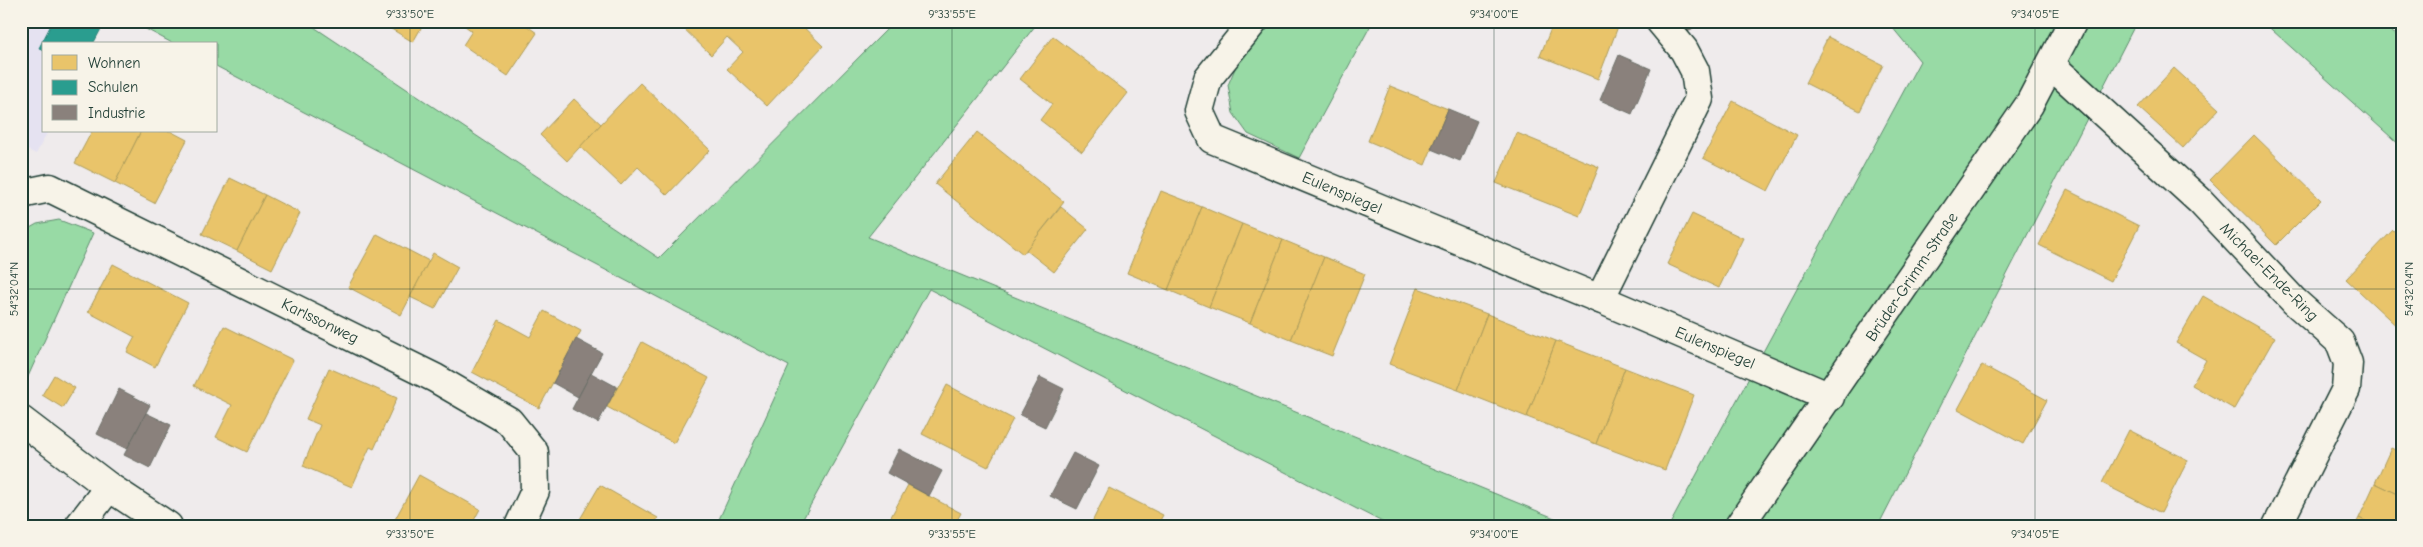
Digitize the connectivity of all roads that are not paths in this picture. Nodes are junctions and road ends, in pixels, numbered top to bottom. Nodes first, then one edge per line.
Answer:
1 (1254, 21) edge
2 (1660, 21) edge
3 (2073, 21) edge
4 (2051, 65) junction
5 (21, 194) edge
6 (1600, 299) junction
7 (1830, 397) junction
8 (21, 420) edge
9 (109, 486) junction
10 (79, 526) edge
11 (168, 526) edge
12 (519, 526) edge
13 (1739, 526) edge
14 (2277, 526) edge

1 - 6 street, Eulenspiegel
2 - 6 street
3 - 4 street, Brüder-Grimm-Straße
4 - 7 street, Brüder-Grimm-Straße
4 - 14 street, Michael-Ende-Ring
5 - 12 street, Karlssonweg
6 - 7 street, Eulenspiegel
7 - 13 street, Brüder-Grimm-Straße
8 - 9 street
9 - 10 street
9 - 11 street

